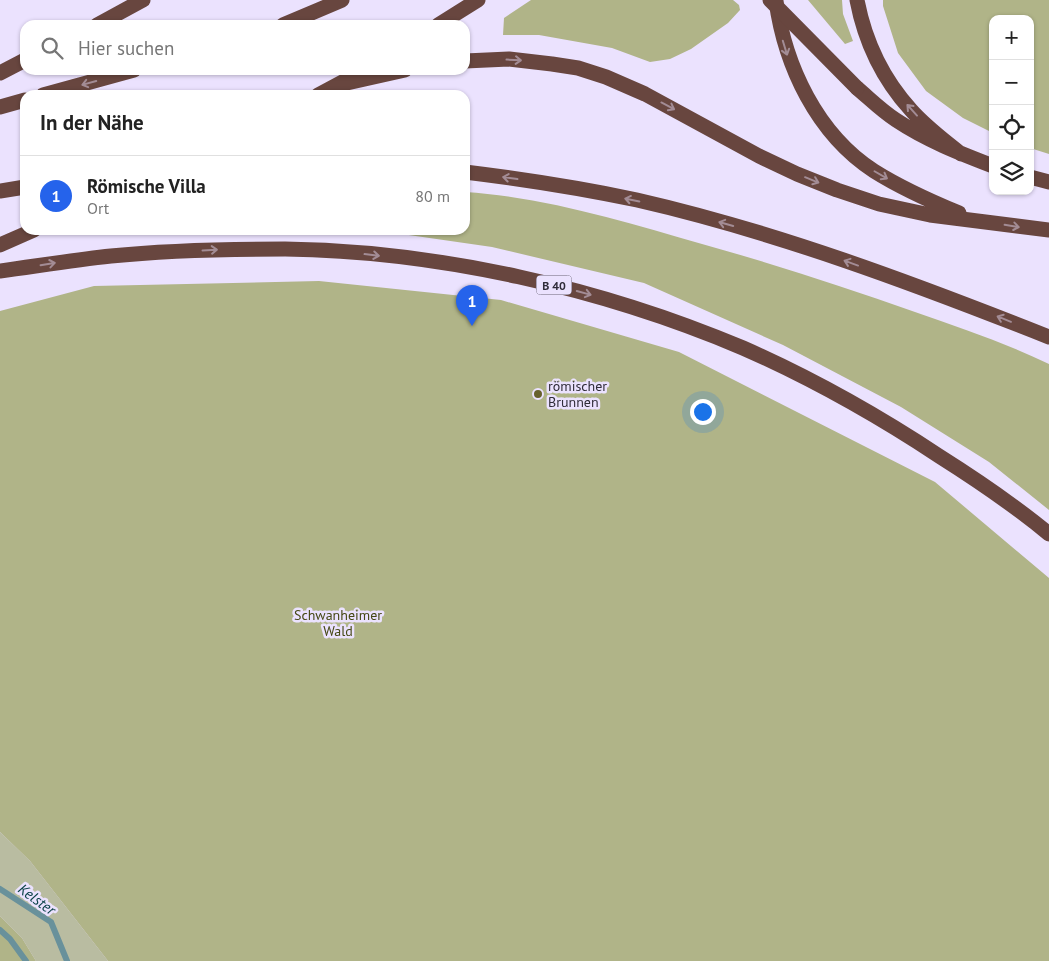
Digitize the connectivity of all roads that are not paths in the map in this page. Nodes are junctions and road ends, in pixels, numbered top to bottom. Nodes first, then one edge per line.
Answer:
1 (143, 0) edge
2 (342, 0) edge
3 (478, 0) edge
4 (770, 0) edge
5 (776, 0) edge
6 (857, 0) edge
7 (106, 20) edge
8 (295, 20) edge
9 (446, 20) edge
10 (470, 61) edge
11 (20, 62) edge
12 (0, 72) edge
13 (116, 75) edge
14 (354, 75) edge
15 (383, 75) edge
16 (338, 85) junction
17 (61, 90) edge
18 (328, 90) edge
19 (20, 101) edge
20 (0, 107) edge
21 (961, 154) junction
22 (989, 164) edge
23 (470, 173) edge
24 (1034, 178) edge
25 (1049, 182) edge
26 (20, 188) edge
27 (0, 191) edge
28 (974, 220) junction
29 (1049, 230) edge
30 (23, 235) edge
31 (0, 245) edge
32 (0, 271) edge
33 (1049, 337) edge
34 (1049, 534) edge

1 - 7 highway
2 - 8 highway
3 - 9 highway
4 - 21 highway, bridge
5 -> 28 highway
21 -> 6 highway
10 -> 28 highway
11 - 12 highway
13 -> 17 highway
14 - 16 highway
15 - 16 highway
16 - 18 highway
19 - 20 highway
21 - 22 highway
33 -> 23 highway
24 - 25 highway
26 - 27 highway
28 -> 29 highway
30 - 31 highway
32 -> 34 highway, B 40

